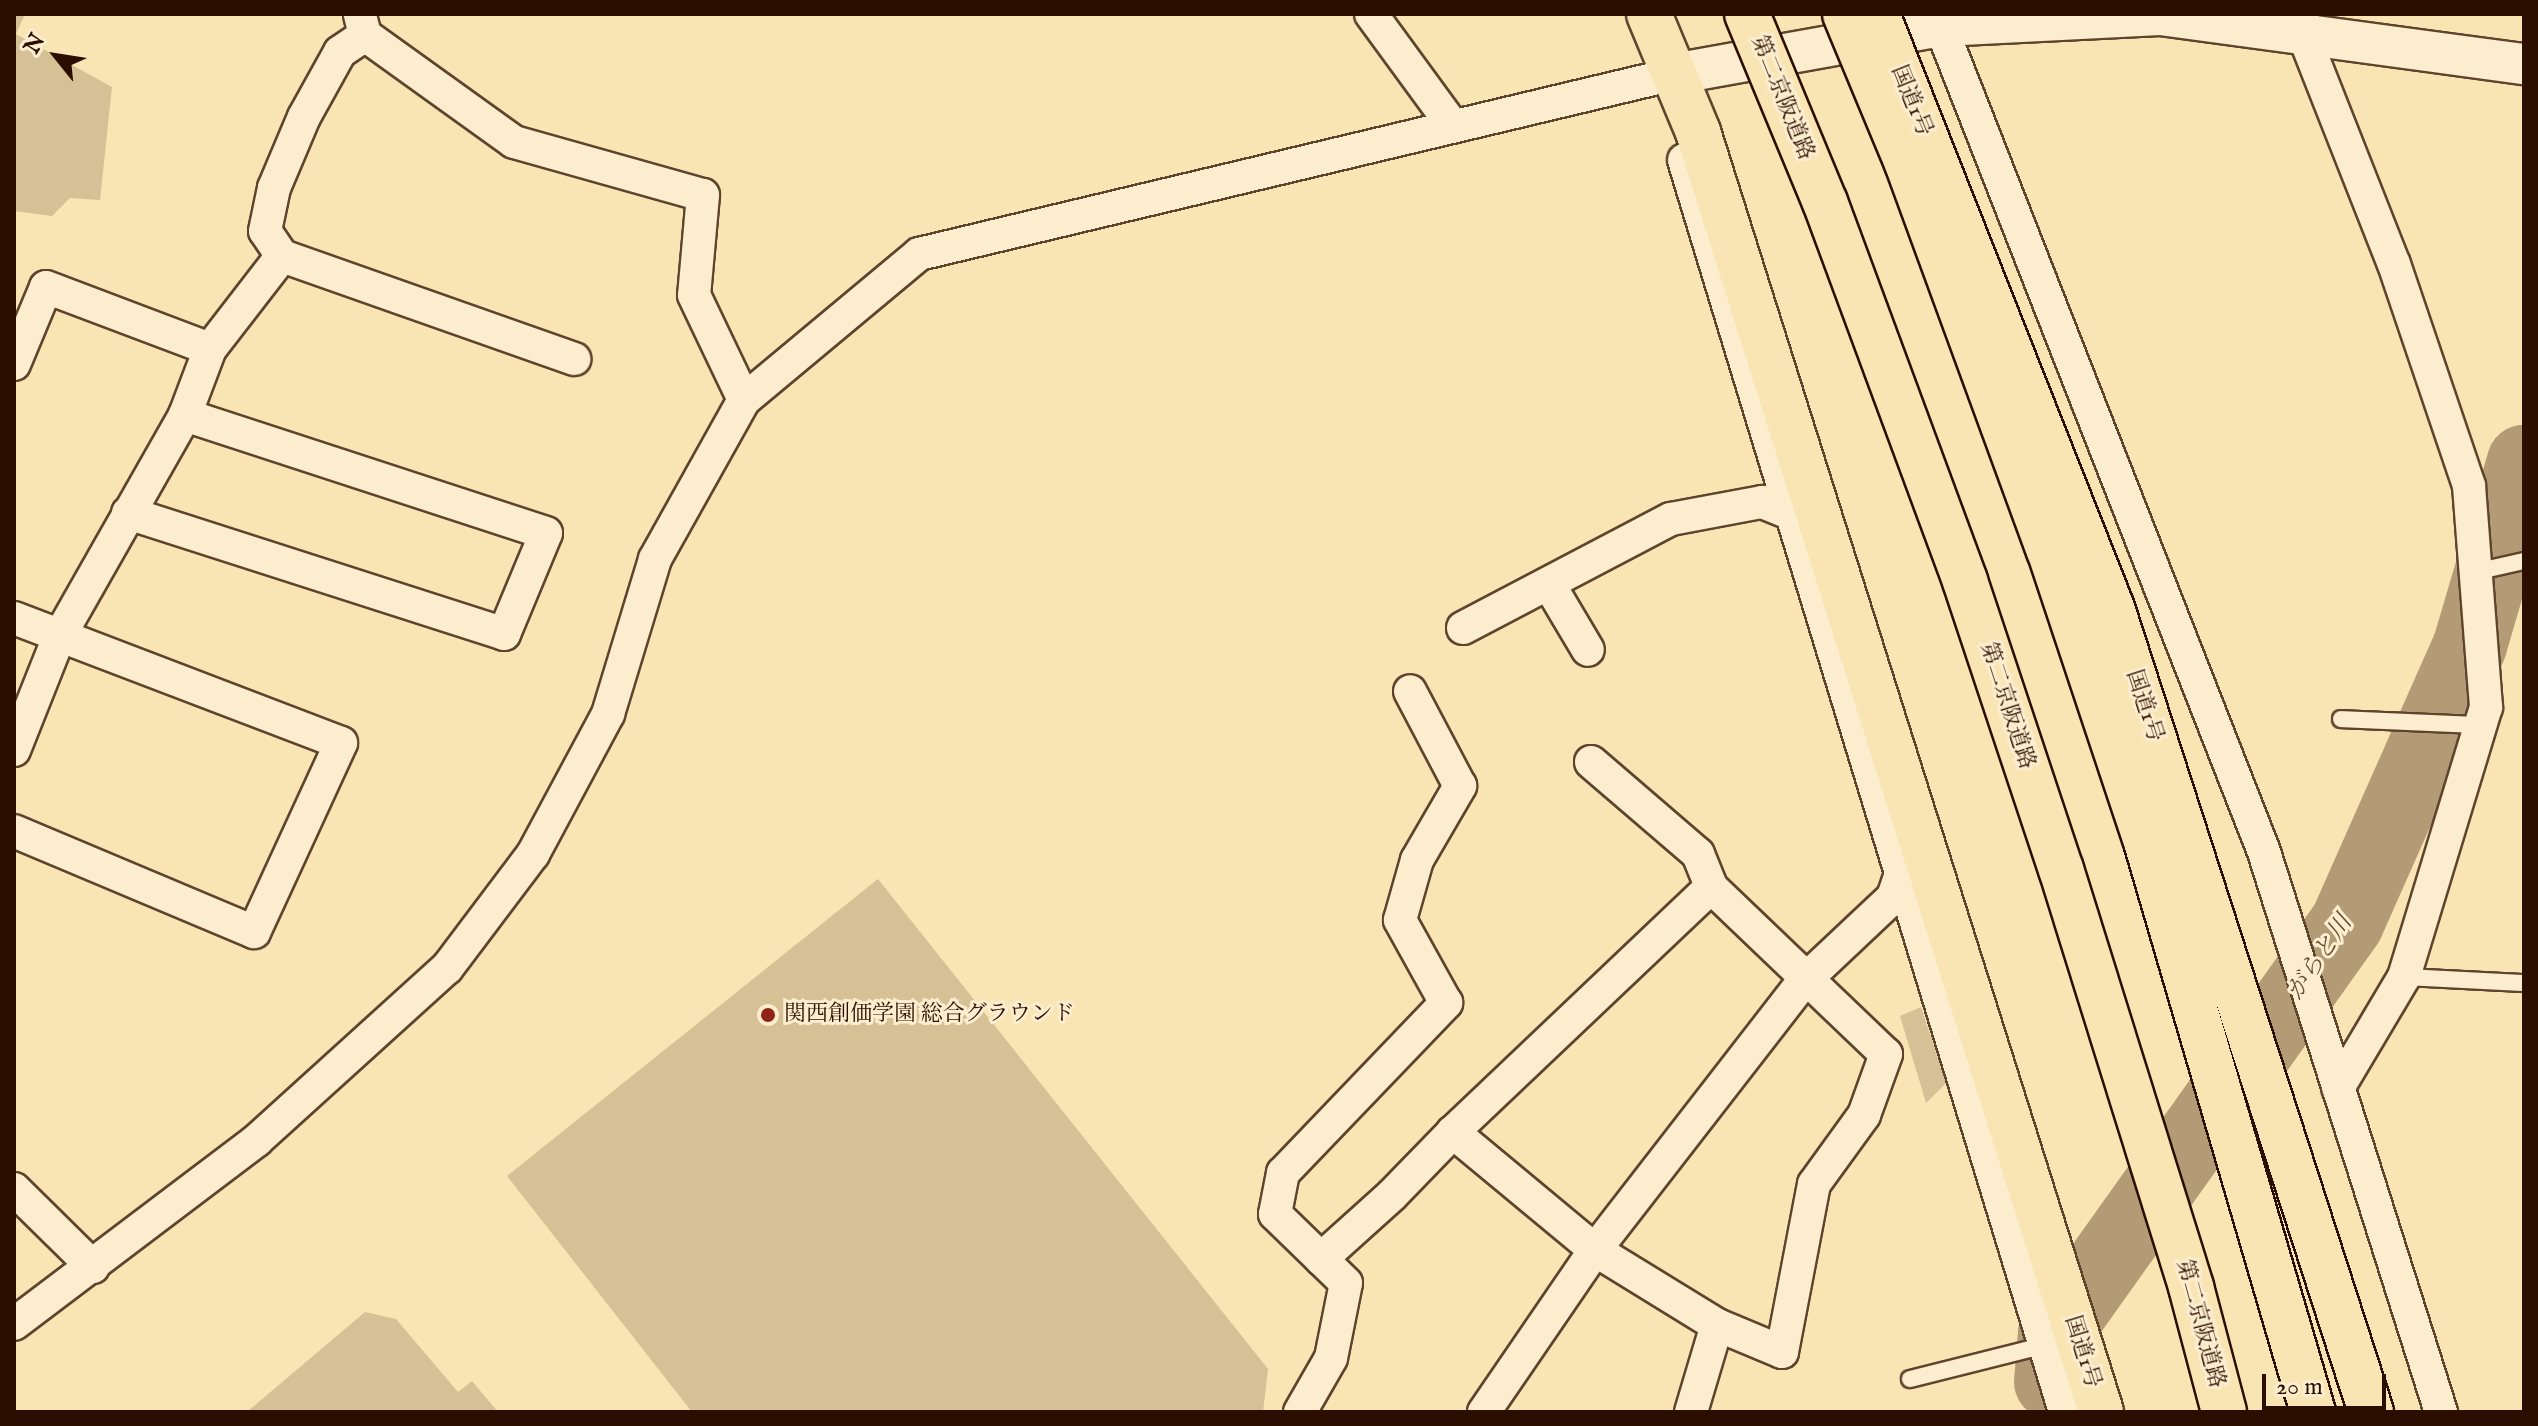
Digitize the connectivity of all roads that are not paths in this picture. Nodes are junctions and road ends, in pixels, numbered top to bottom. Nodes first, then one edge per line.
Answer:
1 (1371, 14) edge
2 (1631, 14) edge
3 (1649, 14) edge
4 (1747, 14) edge
5 (1845, 14) edge
6 (1877, 14) edge
7 (1939, 20) edge
8 (362, 25) edge
9 (2303, 25) edge
10 (2524, 64) edge
11 (1666, 76) junction
12 (1453, 126) junction
13 (282, 256) junction
14 (210, 349) junction
15 (574, 359) dead end
16 (14, 364) edge
17 (744, 400) junction
18 (185, 415) junction
19 (128, 513) junction
20 (1792, 514) junction
21 (2524, 561) edge
22 (2475, 572) junction
23 (1550, 586) junction
24 (14, 618) edge
25 (1463, 628) dead end
26 (59, 637) junction
27 (1588, 650) dead end
28 (1410, 691) dead end
29 (2341, 719) dead end
30 (2480, 725) junction
31 (14, 750) edge
32 (1591, 762) dead end
33 (14, 831) edge
34 (1901, 874) junction
35 (1711, 887) junction
36 (2404, 977) junction
37 (1804, 981) junction
38 (2524, 983) edge
39 (2338, 1088) junction
40 (1453, 1132) junction
41 (14, 1189) edge
42 (1595, 1250) junction
43 (1321, 1259) junction
44 (93, 1267) junction
45 (14, 1324) edge
46 (1717, 1325) junction
47 (2045, 1345) junction
48 (1910, 1379) dead end
49 (1300, 1412) edge
50 (1484, 1412) edge
51 (1691, 1412) edge
52 (2065, 1412) edge
53 (2101, 1412) edge
54 (2224, 1412) edge
55 (2313, 1412) edge
56 (2371, 1412) edge
57 (2441, 1412) edge

1 - 12 street
2 - 11 street
3 - 11 highway, 国道1号
4 - 54 highway, 第二京阪道路, bridge
5 - 55 highway, bridge
6 - 56 highway, 国道1号, bridge
7 - 9 street
7 - 11 street
7 - 39 street
8 - 13 street
8 - 17 street
9 - 10 street
9 - 22 street
11 - 12 street
11 - 20 street
11 - 53 highway, 国道1号
12 - 17 street
13 - 14 street
13 - 15 street
14 - 16 street
14 - 18 street
17 - 44 street
18 - 19 street
18 - 19 street
19 - 26 street
20 - 23 street
20 - 34 street
21 - 22 lane
22 - 30 street
23 - 25 street
23 - 27 street
24 - 26 street
26 - 31 street
26 - 33 street
28 - 43 street
29 - 30 lane
30 - 36 street
32 - 35 street
34 - 37 street
34 - 47 street
35 - 37 street
35 - 40 street
36 - 38 lane
36 - 39 street
37 - 42 street
37 - 46 street
39 - 57 street
40 - 42 street
40 - 43 street
41 - 44 street
42 - 46 street
42 - 50 street
43 - 49 street
44 - 45 street
46 - 51 street
47 - 48 lane
47 - 52 street

